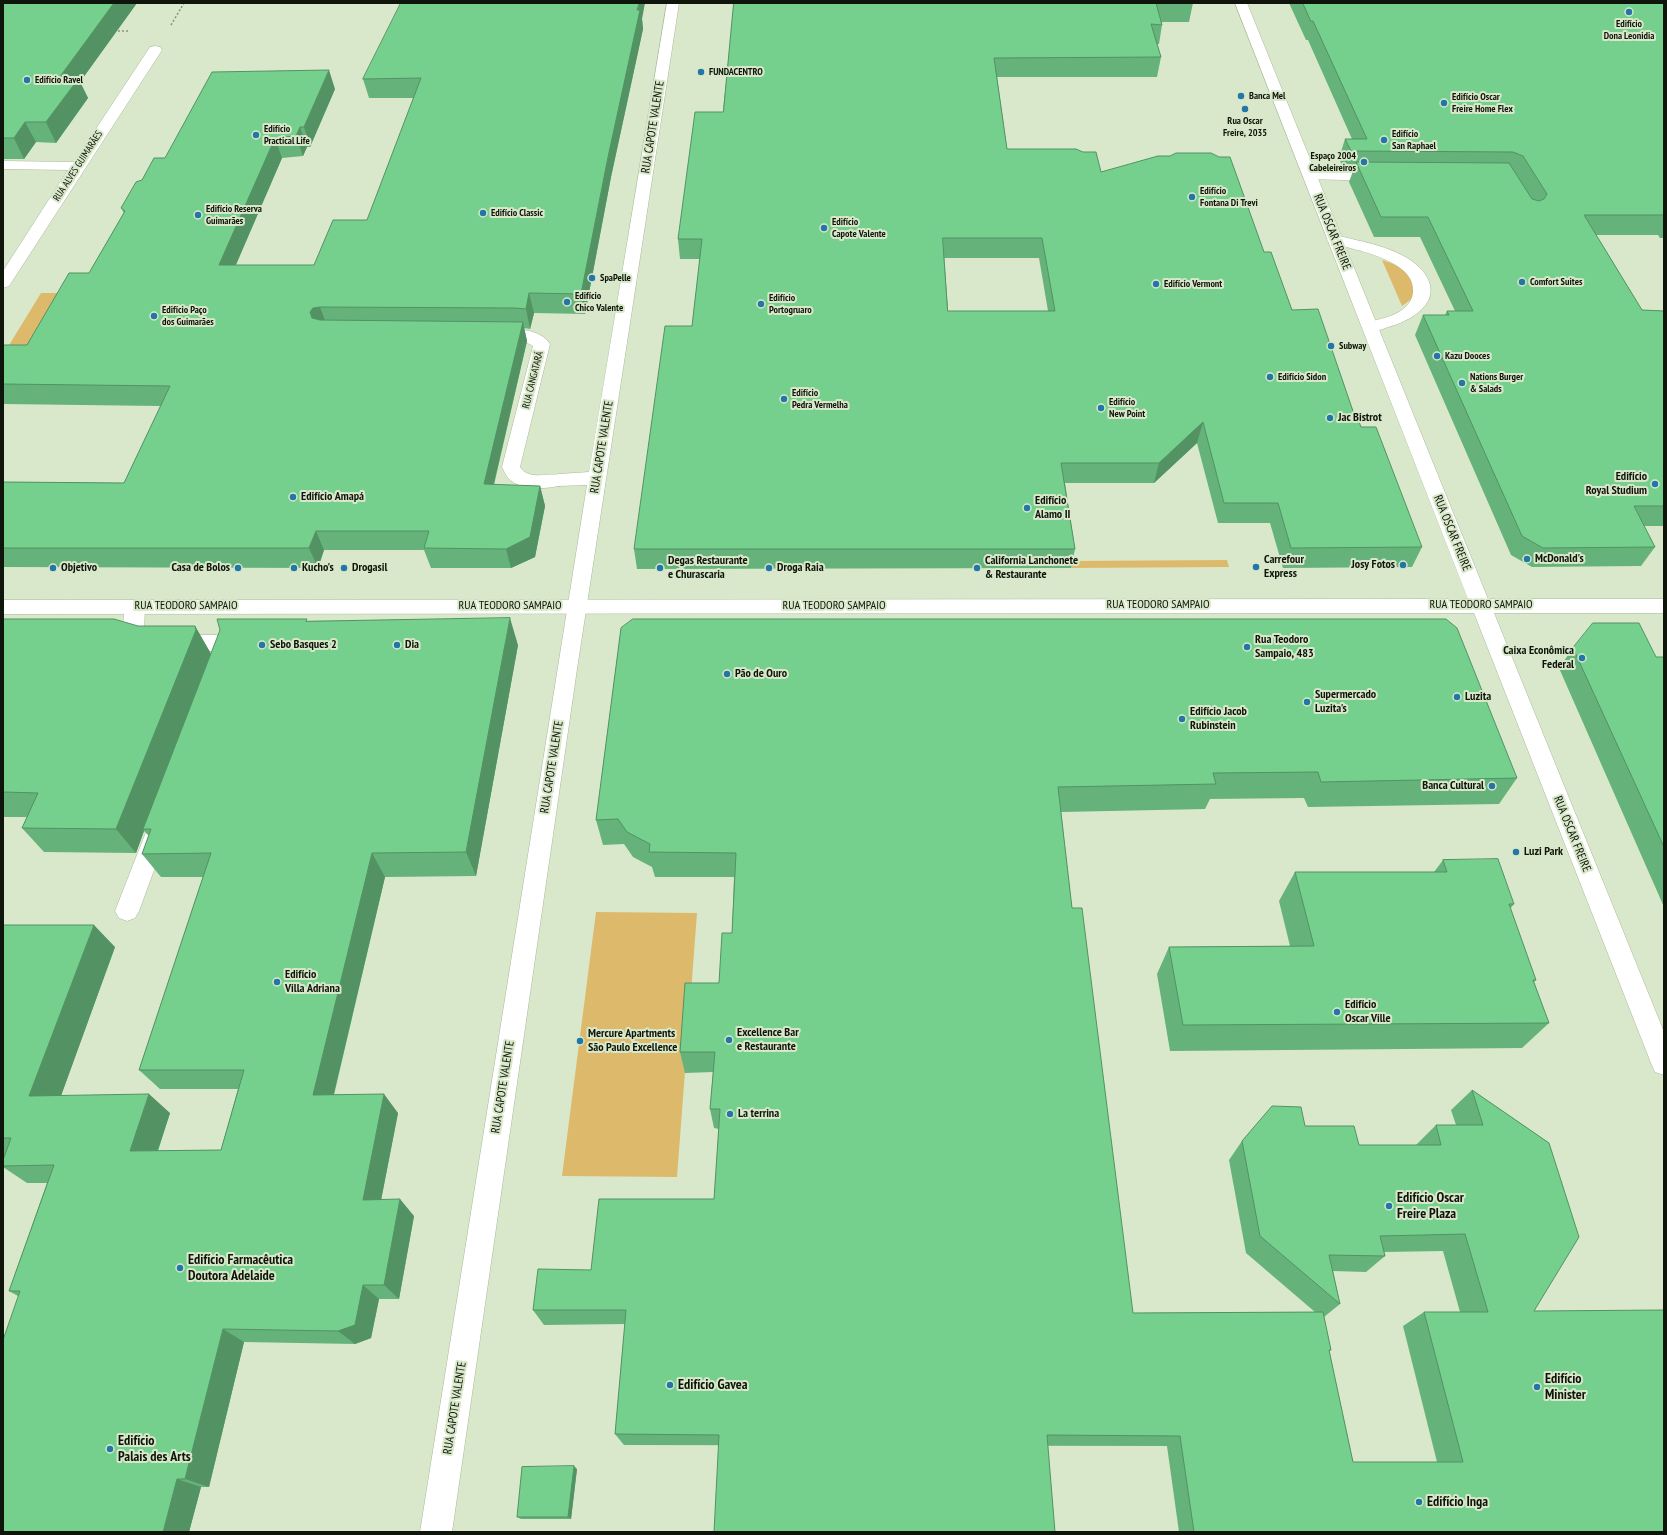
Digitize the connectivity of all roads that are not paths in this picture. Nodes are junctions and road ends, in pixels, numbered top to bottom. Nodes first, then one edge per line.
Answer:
1 (673, 3) edge
2 (1241, 3) edge
3 (155, 50) dead end
4 (3, 165) edge
5 (78, 166) junction
6 (1310, 176) junction
7 (1393, 177) edge
8 (1335, 240) junction
9 (3, 283) edge
10 (1370, 327) junction
11 (481, 334) edge
12 (597, 478) junction
13 (1481, 605) junction
14 (577, 606) junction
15 (1664, 606) edge
16 (3, 607) edge
17 (135, 607) junction
18 (212, 685) edge
19 (163, 816) edge
20 (127, 911) dead end
21 (1664, 1063) edge
22 (436, 1532) edge

1 - 12 street, RUA CAPOTE VALENTE
2 - 6 street, RUA OSCAR FREIRE
3 - 5 street, RUA ALVES GUIMARÃES
4 - 5 street
5 - 9 street, RUA ALVES GUIMARÃES
6 - 7 street
6 - 8 street, RUA OSCAR FREIRE
8 - 10 street, RUA OSCAR FREIRE
8 - 10 street
10 - 13 street, RUA OSCAR FREIRE
11 - 12 street, RUA CANGATARÁ
12 - 14 street, RUA CAPOTE VALENTE
13 - 14 street, RUA TEODORO SAMPAIO
13 - 15 street, RUA TEODORO SAMPAIO
13 - 21 street, RUA OSCAR FREIRE
14 - 17 street, RUA TEODORO SAMPAIO
14 - 22 street, RUA CAPOTE VALENTE
16 - 17 street, RUA TEODORO SAMPAIO
17 - 18 street
19 - 20 street

